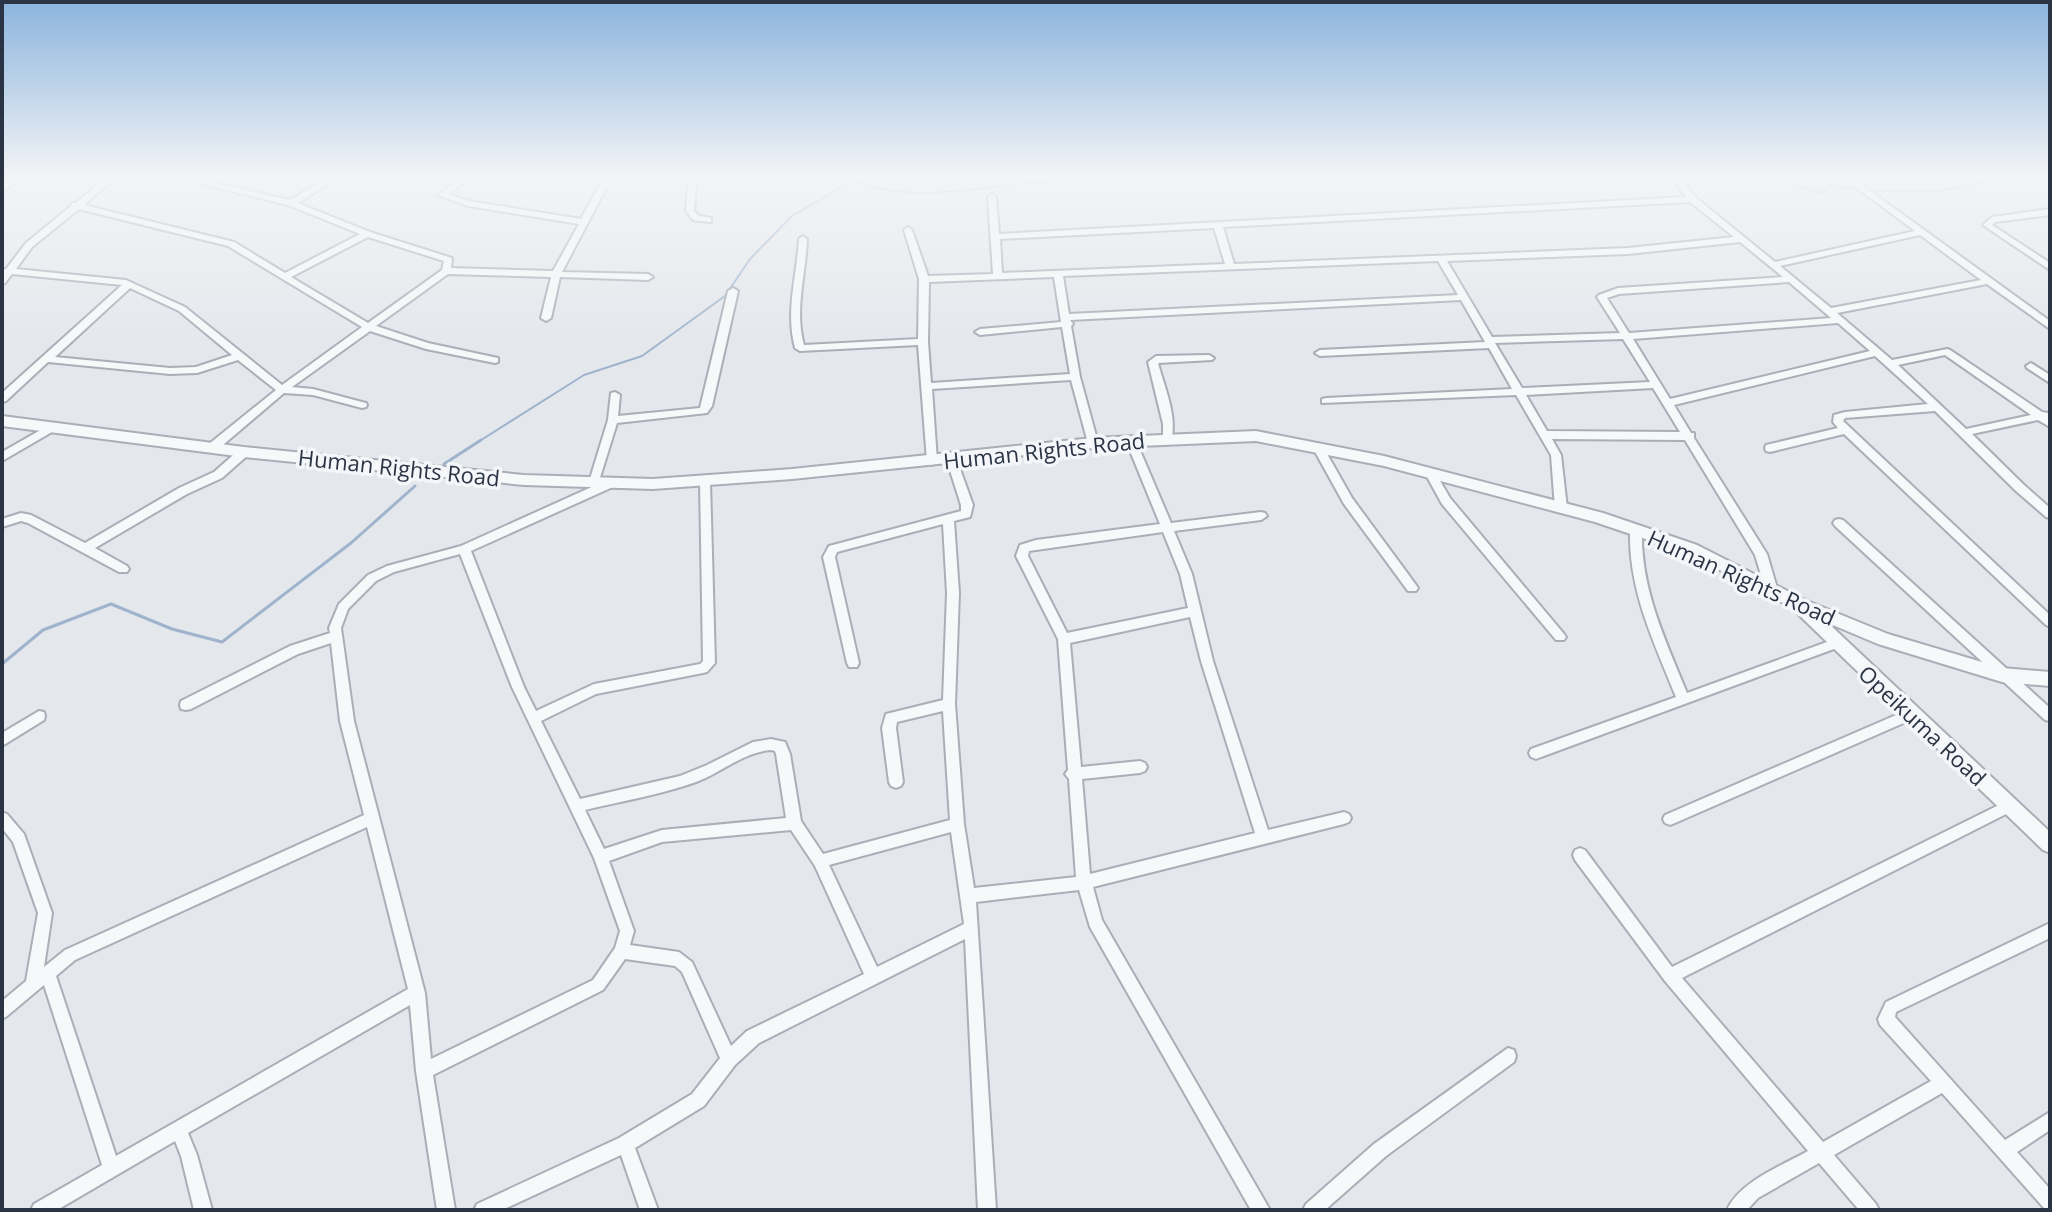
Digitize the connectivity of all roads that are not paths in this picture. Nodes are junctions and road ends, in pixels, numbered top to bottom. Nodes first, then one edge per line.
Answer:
1 (1919, 233) edge
2 (42, 234) edge
3 (189, 234) edge
4 (367, 234) joint
5 (577, 234) edge
6 (909, 234) edge
7 (997, 234) edge
8 (1066, 234) edge
9 (1220, 234) edge
10 (1735, 234) edge
11 (1916, 234) edge
12 (2000, 234) edge
13 (997, 237) junction
14 (803, 239) dead end
15 (1742, 239) junction
16 (1441, 258) junction
17 (1776, 264) junction
18 (2048, 264) edge
19 (1230, 265) junction
20 (446, 271) junction
21 (1058, 274) junction
22 (556, 275) junction
23 (5, 276) edge
24 (998, 276) junction
25 (284, 277) junction
26 (648, 277) dead end
27 (924, 279) junction
28 (1790, 279) junction
29 (1985, 282) junction
30 (127, 286) junction
31 (733, 291) dead end
32 (1464, 297) junction
33 (1830, 311) junction
34 (546, 318) dead end
35 (1066, 320) junction
36 (1840, 320) junction
37 (2050, 326) edge
38 (368, 327) junction
39 (980, 332) dead end
40 (1627, 336) junction
41 (923, 342) junction
42 (1489, 343) junction
43 (1320, 353) dead end
44 (1876, 353) junction
45 (239, 356) junction
46 (1209, 358) dead end
47 (46, 359) junction
48 (495, 360) dead end
49 (1889, 364) junction
50 (2031, 366) dead end
51 (1075, 377) junction
52 (2050, 380) edge
53 (1657, 385) junction
54 (929, 386) junction
55 (1520, 389) junction
56 (282, 390) junction
57 (615, 395) dead end
58 (2, 399) edge
59 (1326, 401) dead end
60 (1669, 403) junction
61 (362, 405) dead end
62 (1937, 407) junction
63 (2047, 418) edge
64 (613, 420) junction
65 (2, 421) edge
66 (53, 427) junction
67 (1845, 430) junction
68 (1962, 433) junction
69 (1545, 435) junction
70 (1690, 436) junction
71 (1167, 438) junction
72 (1131, 441) junction
73 (1093, 443) junction
74 (213, 447) junction
75 (1318, 448) junction
76 (1770, 448) dead end
77 (244, 452) junction
78 (2, 457) edge
79 (951, 458) junction
80 (932, 461) junction
81 (1431, 475) junction
82 (705, 481) junction
83 (594, 482) junction
84 (611, 483) junction
85 (1561, 508) junction
86 (2050, 514) edge
87 (1261, 516) dead end
88 (948, 519) junction
89 (2, 523) edge
90 (1839, 523) dead end
91 (1170, 528) junction
92 (1636, 529) junction
93 (86, 548) junction
94 (464, 549) junction
95 (123, 569) dead end
96 (1412, 588) dead end
97 (1771, 588) junction
98 (1799, 604) junction
99 (1193, 612) junction
100 (2050, 622) edge
101 (336, 636) junction
102 (1560, 637) dead end
103 (1064, 639) junction
104 (1838, 643) junction
105 (853, 663) dead end
106 (2002, 675) junction
107 (2050, 679) edge
108 (1683, 698) junction
109 (949, 704) junction
110 (186, 705) dead end
111 (1910, 714) junction
112 (39, 716) dead end
113 (2050, 716) edge
114 (533, 719) junction
115 (2, 740) edge
116 (1536, 753) dead end
117 (1140, 767) dead end
118 (1072, 774) junction
119 (896, 782) dead end
120 (575, 806) junction
121 (2009, 806) junction
122 (2, 818) edge
123 (372, 818) junction
124 (1344, 818) dead end
125 (1670, 819) dead end
126 (794, 823) junction
127 (957, 824) junction
128 (1263, 836) junction
129 (2050, 844) edge
130 (1580, 855) dead end
131 (601, 857) junction
132 (820, 861) junction
133 (1084, 882) junction
134 (966, 896) junction
135 (970, 929) junction
136 (2050, 930) edge
137 (621, 951) junction
138 (48, 973) junction
139 (1670, 976) junction
140 (874, 978) junction
141 (33, 985) junction
142 (417, 993) junction
143 (2, 1011) edge
144 (1508, 1056) dead end
145 (729, 1059) junction
146 (424, 1071) junction
147 (1942, 1084) junction
148 (2050, 1120) edge
149 (178, 1130) junction
150 (625, 1144) junction
151 (2005, 1150) junction
152 (1823, 1153) junction
153 (111, 1166) junction
154 (2050, 1202) edge
155 (40, 1210) edge
156 (203, 1210) edge
157 (446, 1210) edge
158 (483, 1210) edge
159 (649, 1210) edge
160 (987, 1210) edge
161 (1261, 1210) edge
162 (1312, 1210) edge
163 (1736, 1210) edge
164 (1870, 1210) edge

1 - 29 street
2 - 23 street
3 - 25 street
4 - 20 street
4 - 25 street
5 - 22 street
6 - 27 street
7 - 13 street
8 - 13 street
9 - 19 street
10 - 15 street
11 - 17 street
12 - 18 street
13 - 24 street
14 - 41 street
15 - 16 street
15 - 17 street
16 - 19 street
16 - 32 street
17 - 28 street
19 - 21 street
20 - 22 street
20 - 38 street
21 - 24 street
21 - 35 street
22 - 26 street
22 - 34 street
23 - 30 street
24 - 27 street
25 - 38 street
27 - 41 street
28 - 33 street
28 - 40 street
29 - 33 street
29 - 37 street
30 - 45 street
30 - 47 street
31 - 64 street
32 - 35 street
32 - 42 street
33 - 36 street
35 - 39 street
35 - 51 street
36 - 40 street
36 - 44 street
38 - 48 street
38 - 56 street
40 - 42 street
40 - 53 street
41 - 54 street
42 - 43 street
42 - 55 street
44 - 49 street
44 - 60 street
45 - 47 street
45 - 56 street
46 - 71 street
47 - 58 street
49 - 62 street
49 - 63 street
50 - 52 street
51 - 54 street
51 - 73 street
53 - 55 street
53 - 60 street
54 - 80 street
55 - 59 street
55 - 69 street
56 - 61 street
56 - 74 street
57 - 64 street
60 - 70 street
62 - 67 street
62 - 68 street
63 - 68 street
64 - 83 street
65 - 66 street, Human Rights Road
66 - 74 street, Human Rights Road
66 - 78 street
67 - 76 street
67 - 100 street
68 - 86 street
69 - 70 street
69 - 85 street
70 - 97 street
71 - 72 street, Human Rights Road
71 - 75 street, Human Rights Road
72 - 73 street, Human Rights Road
72 - 91 street
73 - 79 street, Human Rights Road
74 - 77 street, Human Rights Road
75 - 81 street, Human Rights Road
75 - 96 street
77 - 83 street, Human Rights Road
77 - 93 street
79 - 80 street, Human Rights Road
79 - 88 street
80 - 82 street, Human Rights Road
81 - 85 street, Human Rights Road
81 - 102 street
82 - 84 street, Human Rights Road
82 - 114 street
83 - 84 street, Human Rights Road
84 - 94 street
85 - 92 street, Human Rights Road
87 - 91 street
88 - 105 street
88 - 109 street
89 - 93 street
90 - 106 street
91 - 99 street
91 - 103 street
92 - 97 street, Human Rights Road
92 - 108 street
93 - 95 street
94 - 101 street
94 - 114 street
97 - 98 street, Human Rights Road
98 - 104 street, Opeikuma Road
98 - 106 street, Human Rights Road
99 - 103 street
99 - 128 street
101 - 110 street
101 - 123 street
103 - 118 street
104 - 108 street
104 - 111 street, Opeikuma Road
106 - 107 street, Human Rights Road
106 - 113 street
108 - 116 street
109 - 119 street
109 - 127 street
111 - 121 street, Opeikuma Road
111 - 125 street
112 - 115 street
114 - 120 street
117 - 118 street
118 - 133 street
120 - 126 street
120 - 131 street
121 - 129 street, Opeikuma Road
121 - 139 street
122 - 141 street
123 - 138 street
123 - 142 street
124 - 128 street
126 - 131 street
126 - 132 street
127 - 132 street
127 - 134 street
128 - 133 street
130 - 139 street
131 - 137 street
132 - 140 street
133 - 134 street
133 - 161 street
134 - 135 street
135 - 140 street
135 - 160 street
136 - 147 street
137 - 145 street
137 - 146 street
138 - 141 street
138 - 153 street
139 - 152 street
140 - 145 street
141 - 143 street
142 - 146 street
142 - 149 street
144 - 162 street
145 - 150 street
146 - 157 street
147 - 151 street
147 - 152 street
148 - 151 street
149 - 153 street
149 - 156 street
150 - 158 street
150 - 159 street
151 - 154 street
152 - 163 street
152 - 164 street
153 - 155 street

